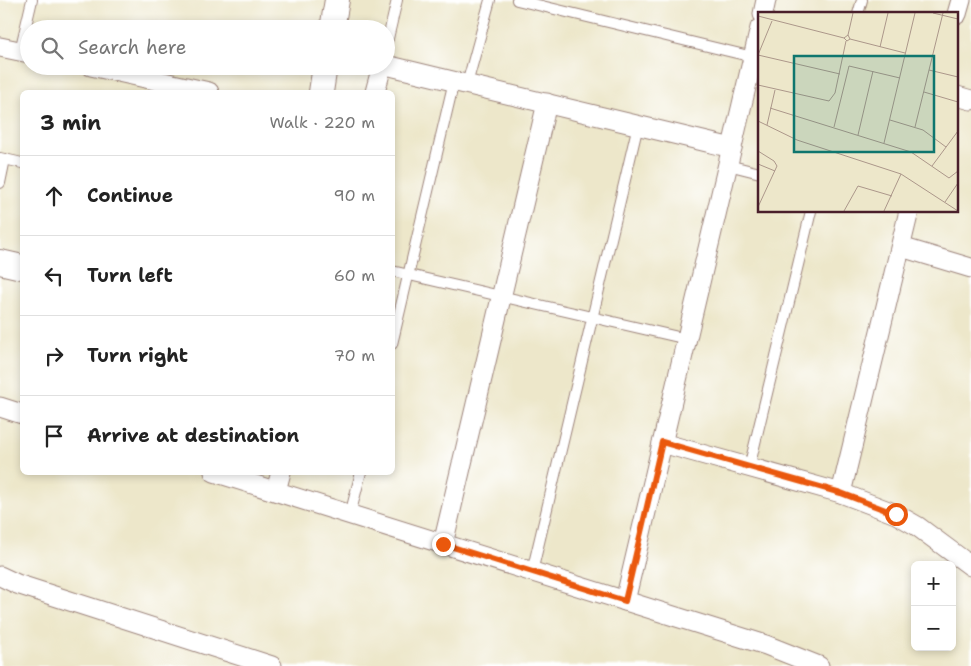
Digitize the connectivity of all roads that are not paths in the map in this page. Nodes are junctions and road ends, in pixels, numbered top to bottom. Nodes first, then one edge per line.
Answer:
1 (32, 0) edge
2 (337, 0) edge
3 (397, 0) edge
4 (490, 0) edge
5 (517, 0) edge
6 (29, 20) edge
7 (334, 20) edge
8 (392, 20) edge
9 (758, 37) edge
10 (0, 46) edge
11 (20, 51) edge
12 (753, 58) junction
13 (395, 67) edge
14 (130, 75) edge
15 (324, 75) edge
16 (380, 75) edge
17 (460, 82) junction
18 (195, 90) edge
19 (321, 90) edge
20 (376, 90) edge
21 (958, 96) edge
22 (971, 100) edge
23 (547, 103) junction
24 (638, 125) junction
25 (730, 156) junction
26 (3, 158) edge
27 (20, 162) edge
28 (758, 172) edge
29 (0, 183) edge
30 (811, 212) edge
31 (909, 212) edge
32 (901, 247) junction
33 (0, 262) edge
34 (20, 267) edge
35 (971, 268) edge
36 (395, 272) edge
37 (410, 275) junction
38 (502, 296) junction
39 (592, 317) junction
40 (395, 332) edge
41 (686, 339) junction
42 (0, 407) edge
43 (20, 413) edge
44 (662, 442) junction
45 (749, 468) junction
46 (224, 475) edge
47 (280, 475) edge
48 (360, 475) edge
49 (276, 491) junction
50 (841, 493) junction
51 (350, 515) junction
52 (443, 544) junction
53 (971, 566) edge
54 (532, 572) junction
55 (0, 576) edge
56 (625, 601) junction
57 (272, 666) edge
58 (819, 666) edge

1 - 6 lane
2 - 7 street
3 - 8 lane
4 - 17 lane
5 - 12 lane
9 - 12 street
10 - 11 street
12 - 25 street
13 - 17 street
14 - 18 street
15 - 19 street
16 - 20 street
17 - 23 street
17 - 37 lane
21 - 22 street
23 - 24 street
23 - 38 street
24 - 25 street
24 - 39 lane
25 - 28 lane
25 - 41 street
26 - 27 lane
26 - 29 lane
30 - 45 lane
31 - 32 street
32 - 35 street
32 - 50 street
33 - 34 street
36 - 37 lane
37 - 38 lane
37 - 40 lane
38 - 39 lane
38 - 52 street
39 - 41 lane
39 - 54 lane
41 - 44 street
42 - 43 street
44 - 45 street
44 - 56 street
45 - 50 street
46 - 49 street
47 - 49 street
48 - 51 lane
49 - 51 street
50 - 53 street
51 - 52 street
52 - 54 street
54 - 56 street
55 - 57 street
56 - 58 street

